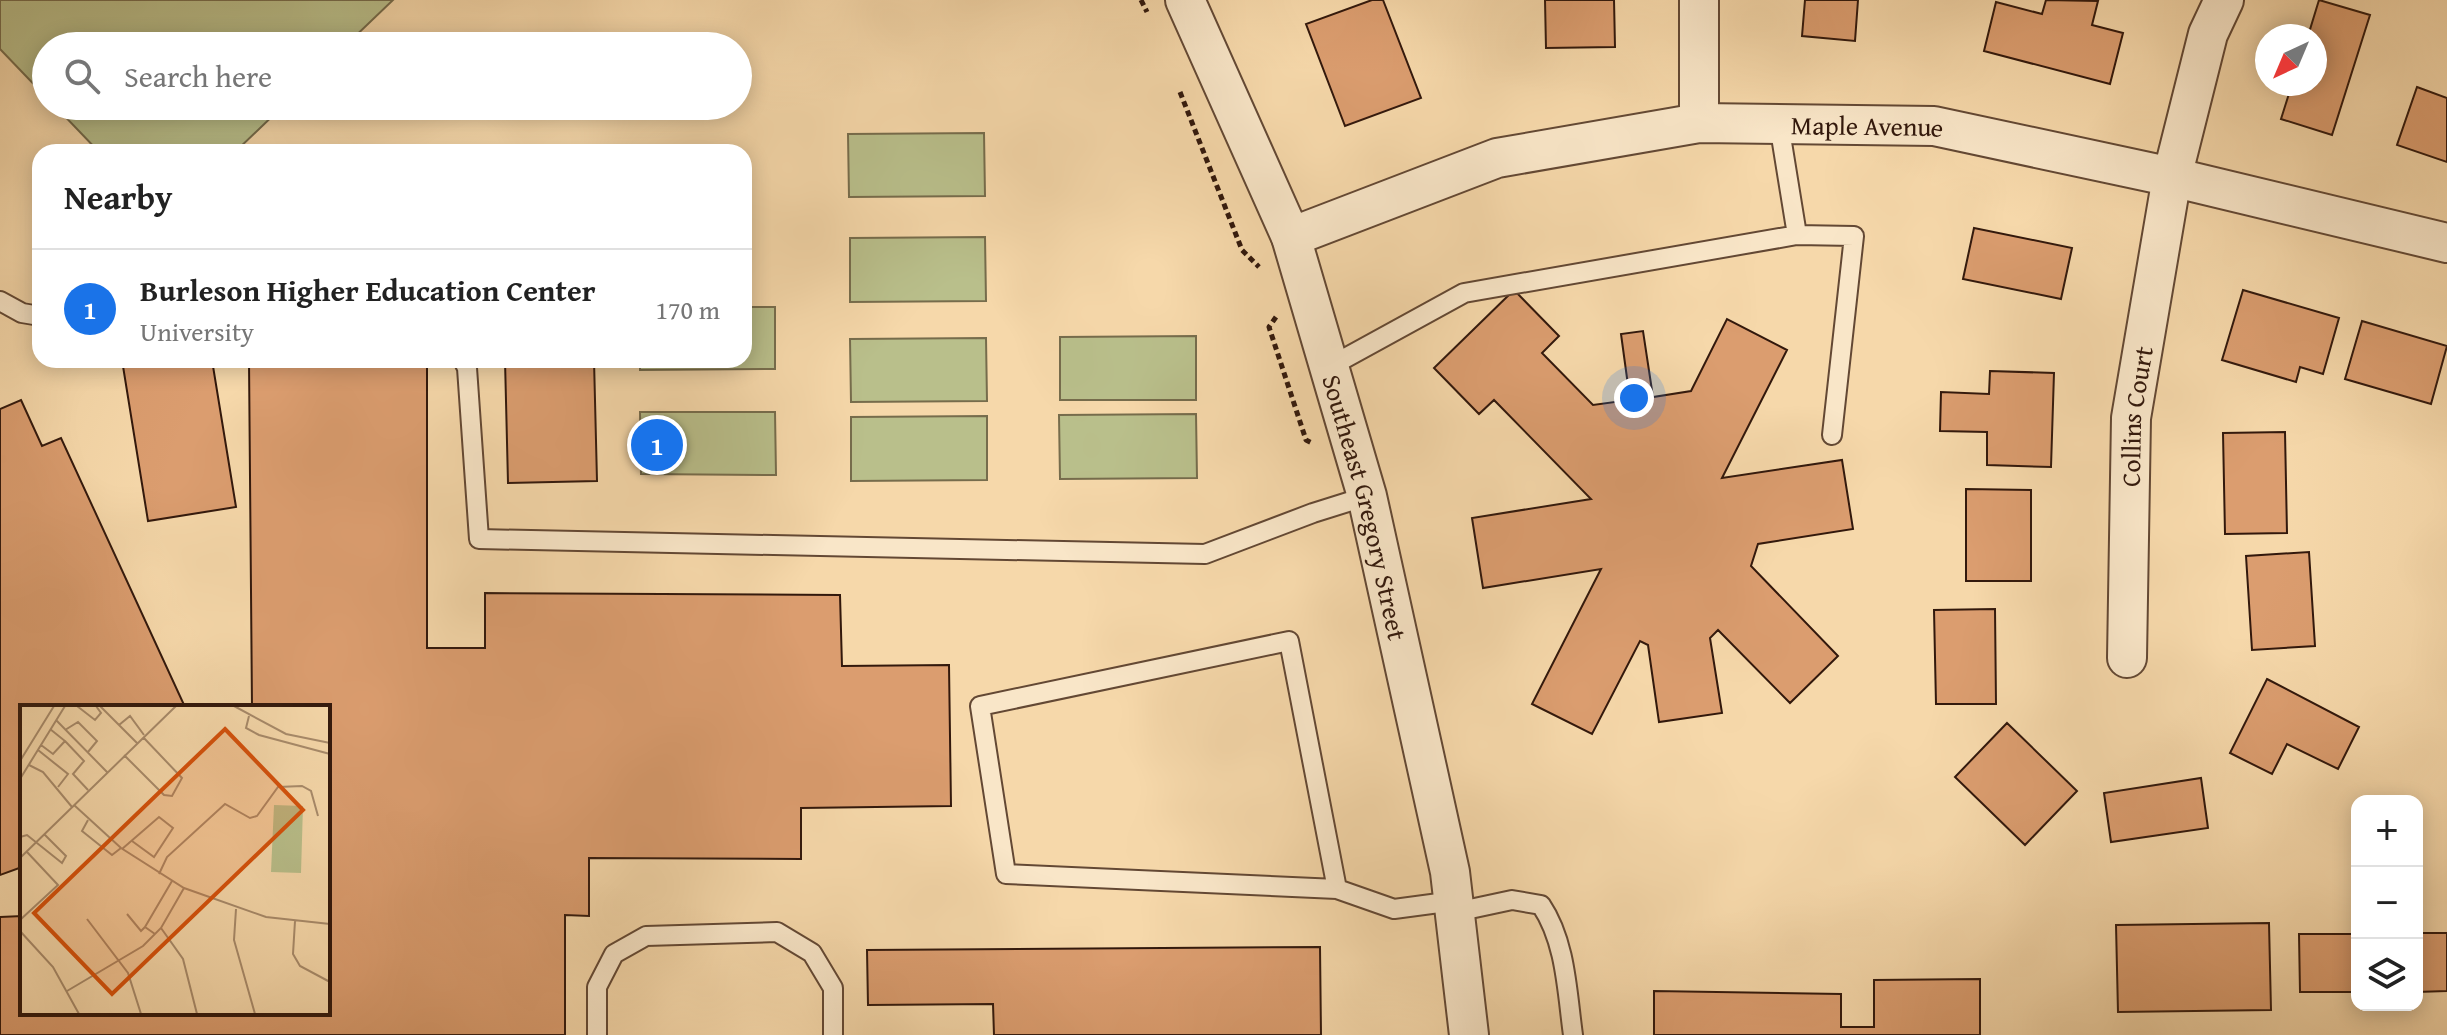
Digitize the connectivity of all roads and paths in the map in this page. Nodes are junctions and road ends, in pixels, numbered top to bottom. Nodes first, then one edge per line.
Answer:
1 (1185, 0) edge
2 (1699, 0) edge
3 (2224, 0) edge
4 (1699, 123) junction
5 (1779, 124) junction
6 (2172, 177) junction
7 (1797, 235) junction
8 (1291, 237) junction
9 (2447, 243) edge
10 (0, 301) edge
11 (32, 315) edge
12 (1329, 367) junction
13 (467, 368) edge
14 (1832, 435) dead end
15 (1367, 496) junction
16 (2127, 658) dead end
17 (1337, 889) junction
18 (1455, 906) junction
19 (597, 1035) edge
20 (833, 1035) edge
21 (1469, 1035) edge
22 (1573, 1035) edge

1 - 8 street, Southeast Gregory Street
2 - 4 street
3 - 6 street, Collins Court
4 - 5 street, Maple Avenue
4 - 8 street, Maple Avenue
5 - 6 street, Maple Avenue
5 - 7 lane
6 - 9 street, Maple Avenue
6 - 16 street, Collins Court
7 - 12 lane
7 - 14 lane
8 - 12 street, Southeast Gregory Street
10 - 11 lane
12 - 15 street, Southeast Gregory Street
13 - 15 lane
15 - 18 street, Southeast Gregory Street
17 - 17 lane
17 - 18 lane
18 - 21 street, Southeast Gregory Street
18 - 22 lane
19 - 20 lane

